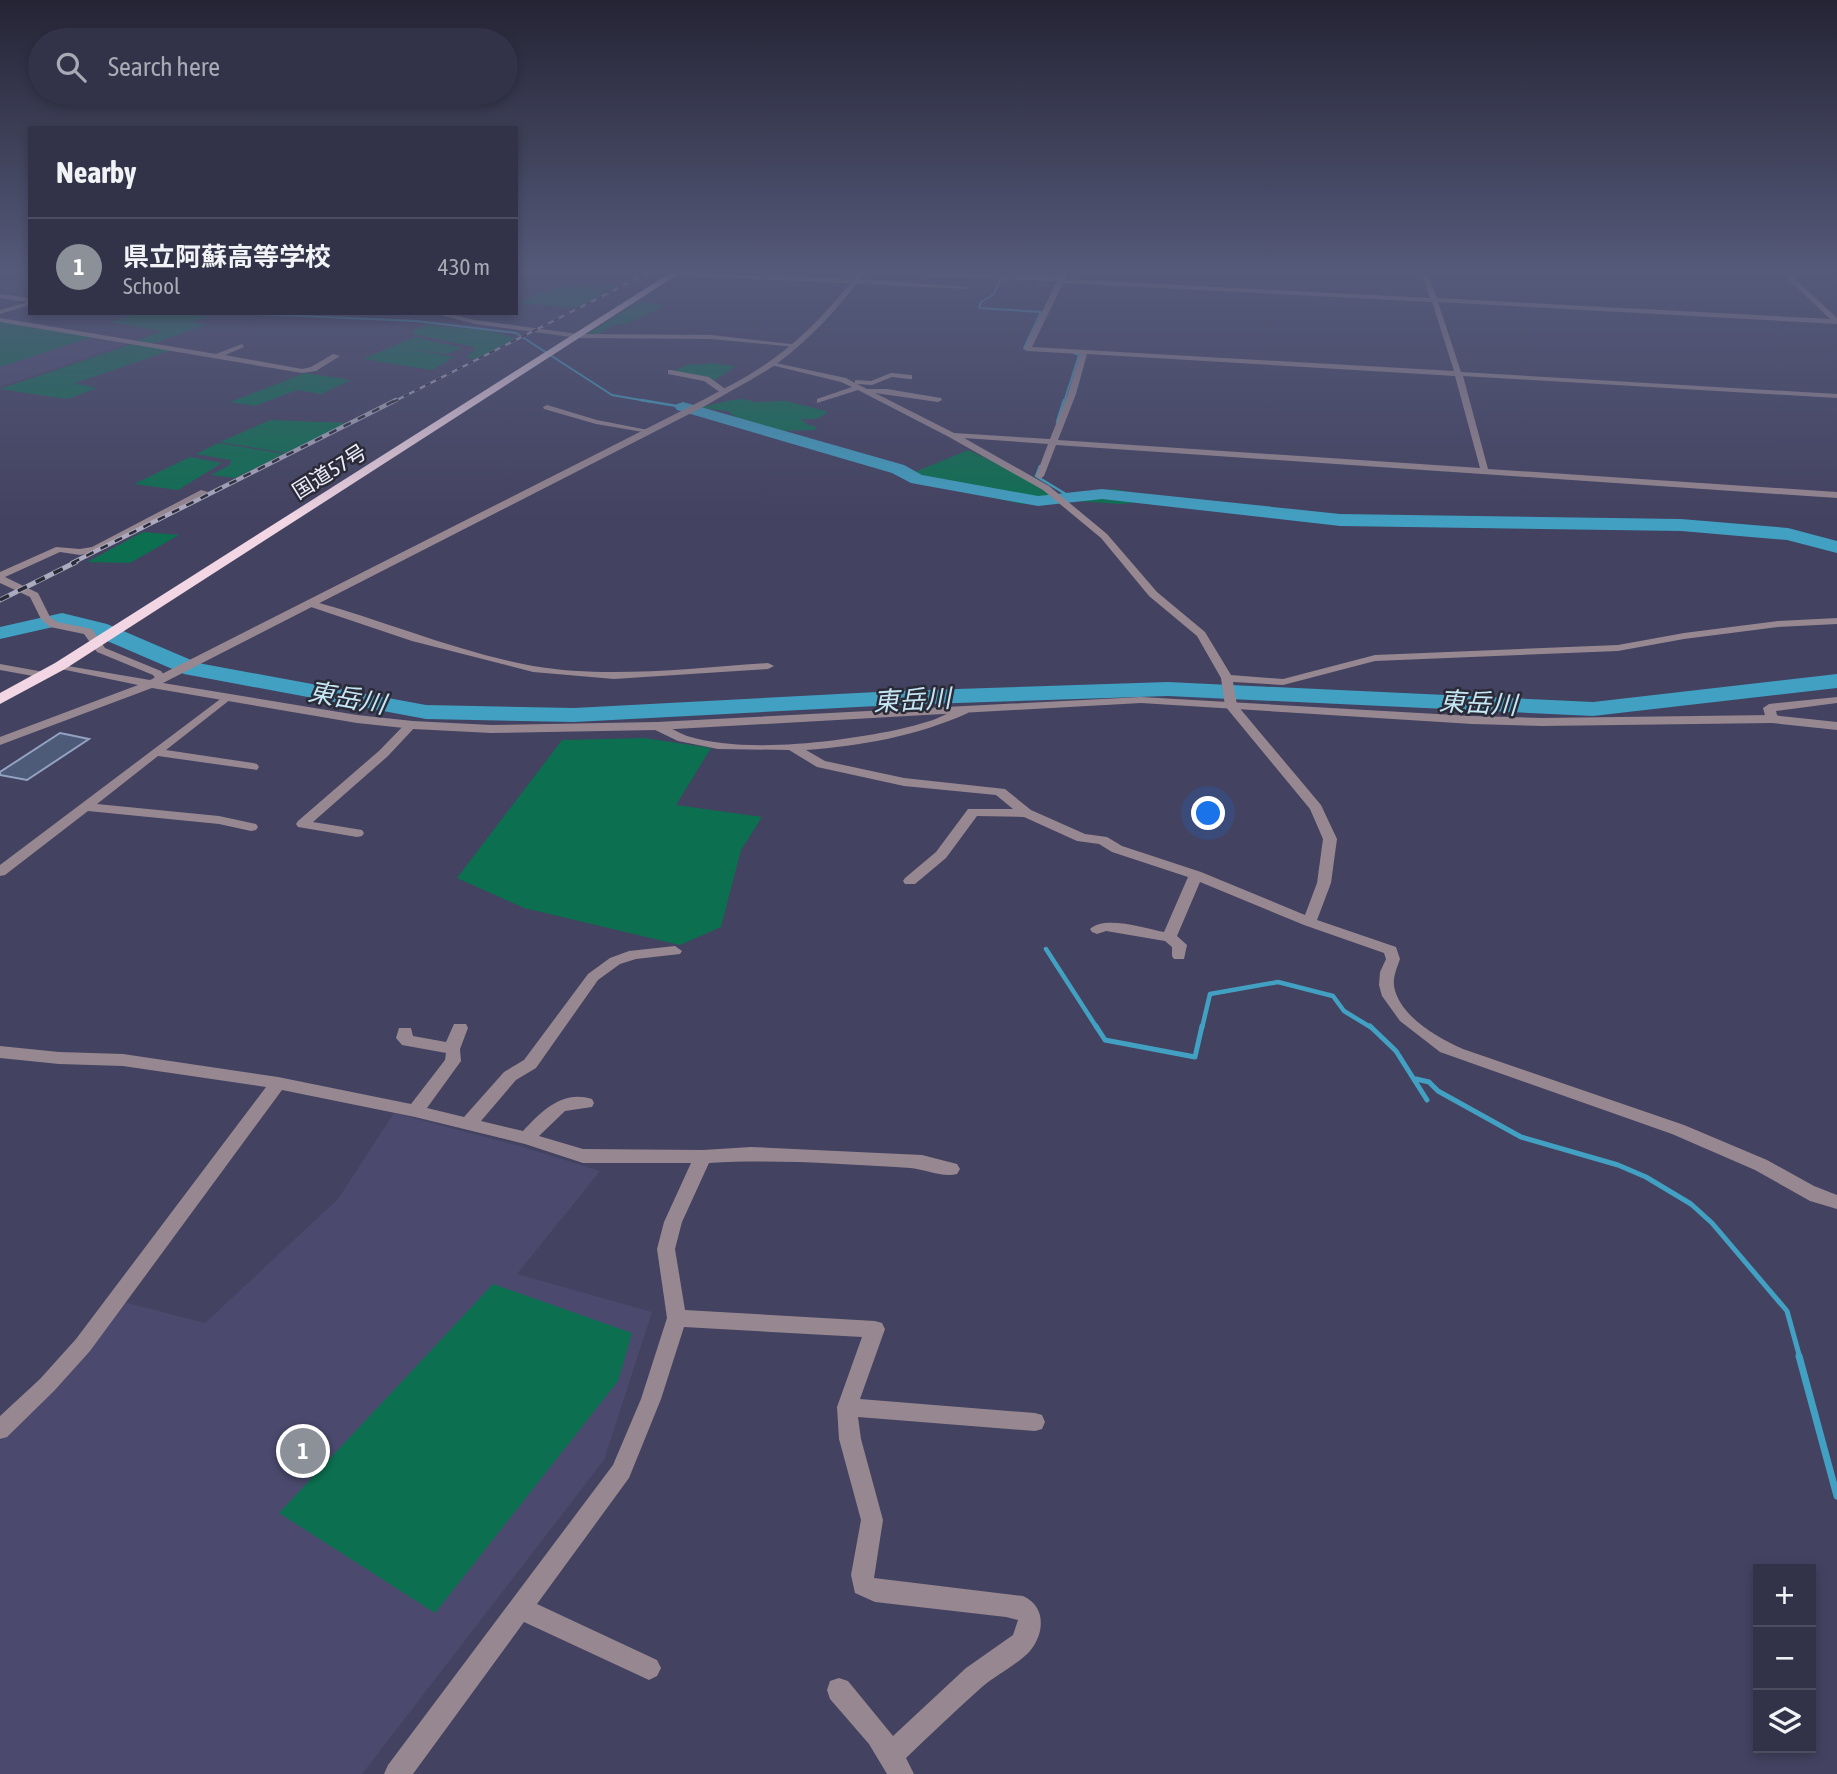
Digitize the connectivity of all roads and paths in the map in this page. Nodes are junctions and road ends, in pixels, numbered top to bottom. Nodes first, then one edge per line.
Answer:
1 (217, 356) edge
2 (336, 356) dead end
3 (548, 356) edge
4 (782, 356) edge
5 (1083, 356) edge
6 (1148, 356) edge
7 (1453, 356) edge
8 (771, 364) junction
9 (671, 372) dead end
10 (1458, 374) junction
11 (843, 380) junction
12 (860, 389) junction
13 (724, 391) junction
14 (887, 391) junction
15 (1837, 396) edge
16 (938, 400) dead end
17 (820, 401) dead end
18 (547, 407) dead end
19 (649, 431) junction
20 (952, 435) junction
21 (1054, 442) junction
22 (1485, 472) junction
23 (1040, 476) dead end
24 (204, 492) dead end
25 (1837, 495) edge
26 (0, 578) edge
27 (312, 604) junction
28 (1837, 621) edge
29 (80, 653) joint
30 (60, 666) junction
31 (768, 666) dead end
32 (0, 667) edge
33 (44, 675) junction
34 (1227, 678) junction
35 (161, 680) junction
36 (227, 697) junction
37 (0, 699) edge
38 (1837, 700) edge
39 (1231, 706) junction
40 (964, 711) junction
41 (1772, 719) junction
42 (411, 725) junction
43 (657, 726) junction
44 (1837, 726) edge
45 (0, 741) edge
46 (794, 748) junction
47 (156, 752) junction
48 (253, 767) dead end
49 (85, 807) junction
50 (1026, 813) junction
51 (251, 827) dead end
52 (357, 834) dead end
53 (0, 872) edge
54 (1196, 875) junction
55 (910, 881) dead end
56 (1309, 922) junction
57 (1097, 929) dead end
58 (1169, 937) junction
59 (675, 951) dead end
60 (1179, 956) dead end
61 (460, 1028) dead end
62 (405, 1032) dead end
63 (452, 1049) junction
64 (0, 1052) edge
65 (278, 1083) junction
66 (586, 1102) dead end
67 (415, 1111) junction
68 (467, 1125) junction
69 (526, 1138) junction
70 (703, 1157) junction
71 (951, 1169) dead end
72 (1837, 1202) edge
73 (677, 1318) junction
74 (848, 1407) junction
75 (1035, 1422) dead end
76 (0, 1430) edge
77 (520, 1608) junction
78 (649, 1668) dead end
79 (839, 1690) dead end
80 (895, 1765) edge
81 (397, 1774) edge

1 - 2 street
3 - 29 highway, 国道57号
4 - 8 street
5 - 21 street
6 - 10 street
7 - 10 street
8 - 11 street
8 - 13 street
9 - 13 street
10 - 15 street
10 - 22 street
11 - 12 street
11 - 14 street
12 - 14 street
12 - 17 street
12 - 20 street
13 - 19 street
14 - 16 street
18 - 19 street
19 - 27 street
20 - 21 street
20 - 34 street
21 - 22 street
21 - 23 street
22 - 25 street
24 - 26 street
26 - 35 street
27 - 31 street
27 - 35 street
28 - 34 street
29 - 30 highway, 国道57号
30 - 33 highway, 国道57号
30 - 35 street
32 - 33 street
33 - 37 highway, 国道57号
34 - 39 street
35 - 36 street
35 - 45 street
36 - 42 street
36 - 47 street
38 - 41 street
39 - 40 street
39 - 41 street
39 - 56 street
40 - 43 street
40 - 46 street
41 - 44 street
42 - 43 street
42 - 52 street
43 - 46 street
46 - 50 street
47 - 48 street
47 - 49 street
49 - 51 street
49 - 53 street
50 - 54 street
50 - 55 street
54 - 56 street
54 - 58 street
56 - 72 street
57 - 58 street
58 - 60 street
59 - 68 street
61 - 63 street
62 - 63 street
63 - 67 street
64 - 65 street
65 - 67 street
65 - 76 street
66 - 69 street
67 - 68 street
68 - 69 street
69 - 70 street
70 - 71 street
70 - 73 street
73 - 74 street
73 - 77 street
74 - 75 street
74 - 80 street
77 - 78 street
77 - 81 street
79 - 80 street

